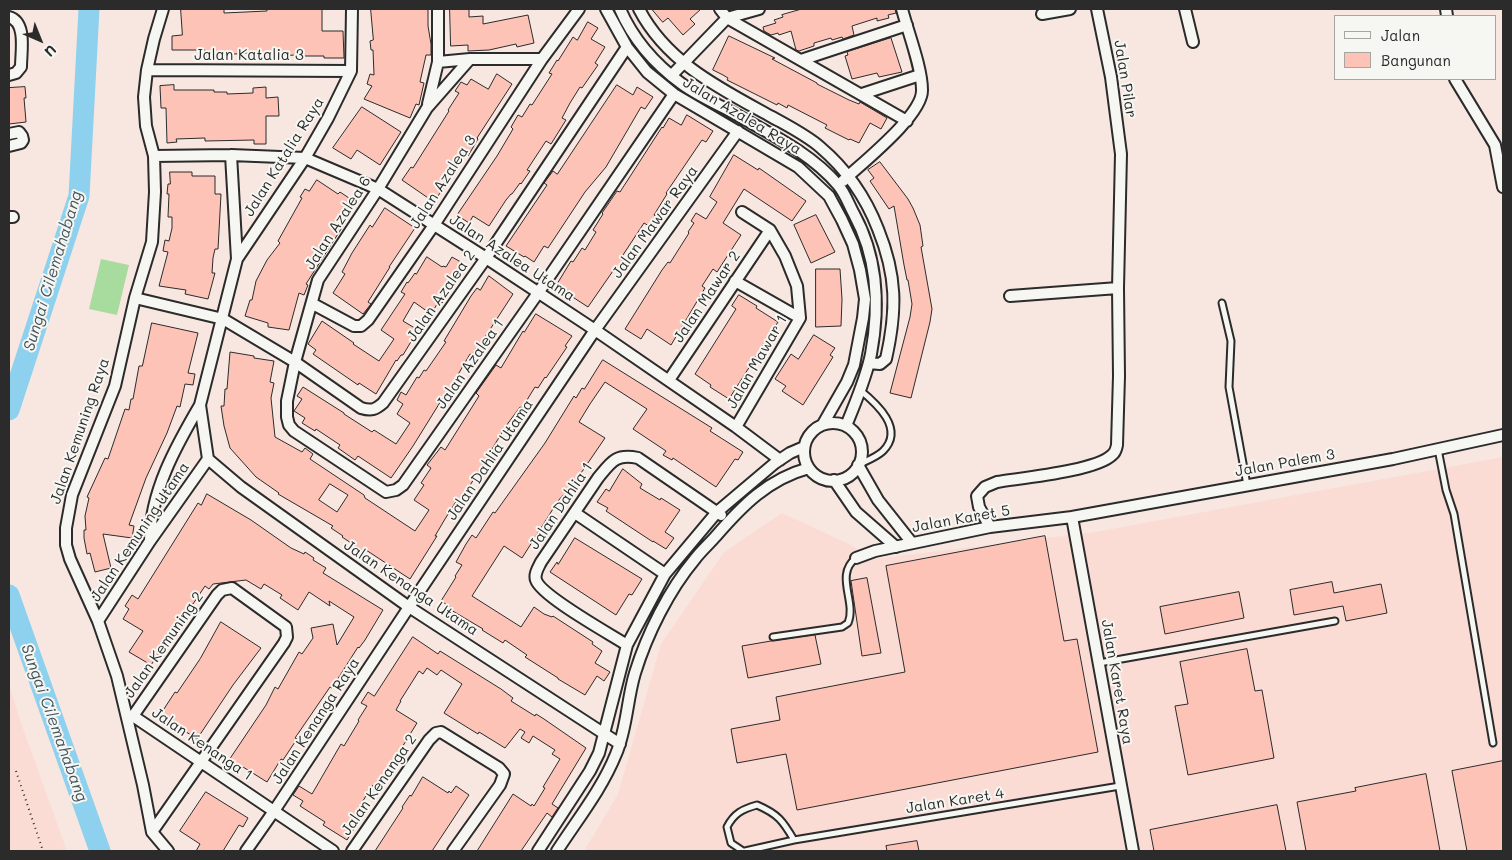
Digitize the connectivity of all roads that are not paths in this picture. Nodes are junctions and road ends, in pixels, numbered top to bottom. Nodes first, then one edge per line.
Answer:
1 (163, 9) edge
2 (352, 9) edge
3 (438, 9) edge
4 (579, 9) edge
5 (606, 9) edge
6 (620, 9) edge
7 (639, 9) edge
8 (720, 9) edge
9 (759, 9) edge
10 (902, 9) edge
11 (1070, 9) edge
12 (1097, 9) edge
13 (1184, 9) edge
14 (1042, 14) dead end
15 (9, 17) edge
16 (727, 18) junction
17 (906, 26) junction
18 (1193, 42) dead end
19 (628, 47) junction
20 (470, 59) junction
21 (542, 59) junction
22 (801, 60) junction
23 (438, 62) junction
24 (683, 64) junction
25 (147, 70) junction
26 (351, 71) junction
27 (9, 74) edge
28 (672, 75) junction
29 (920, 75) junction
30 (1456, 80) edge
31 (674, 94) junction
32 (862, 94) junction
33 (427, 108) junction
34 (907, 121) junction
35 (738, 131) junction
36 (9, 134) edge
37 (9, 146) edge
38 (231, 155) junction
39 (154, 156) junction
40 (304, 158) junction
41 (848, 176) junction
42 (838, 185) junction
43 (1503, 187) edge
44 (378, 189) junction
45 (829, 196) junction
46 (742, 212) dead end
47 (434, 225) junction
48 (770, 230) junction
49 (486, 258) junction
50 (237, 259) junction
51 (735, 281) junction
52 (1118, 288) junction
53 (538, 293) junction
54 (1010, 296) dead end
55 (135, 298) junction
56 (1222, 303) dead end
57 (313, 304) junction
58 (800, 318) junction
59 (223, 319) junction
60 (595, 330) junction
61 (295, 362) junction
62 (869, 363) junction
63 (668, 380) junction
64 (860, 389) junction
65 (200, 405) junction
66 (823, 424) junction
67 (846, 426) junction
68 (736, 427) junction
69 (1503, 434) edge
70 (804, 447) junction
71 (1438, 449) junction
72 (208, 459) junction
73 (780, 460) junction
74 (858, 465) junction
75 (809, 468) junction
76 (834, 480) junction
77 (1247, 485) junction
78 (717, 512) junction
79 (575, 514) junction
80 (1072, 517) junction
81 (729, 520) junction
82 (990, 527) junction
83 (150, 541) junction
84 (912, 543) junction
85 (896, 547) junction
86 (856, 558) joint
87 (665, 574) junction
88 (409, 607) junction
89 (98, 621) junction
90 (1335, 621) dead end
91 (773, 636) dead end
92 (627, 645) junction
93 (1098, 663) junction
94 (130, 716) junction
95 (603, 734) junction
96 (1492, 743) dead end
97 (620, 744) junction
98 (202, 762) junction
99 (1120, 786) junction
100 (274, 812) junction
101 (152, 832) junction
102 (794, 840) junction
103 (168, 851) edge
104 (246, 851) edge
105 (333, 851) edge
106 (352, 851) edge
107 (453, 851) edge
108 (538, 851) edge
109 (557, 851) edge
110 (744, 851) edge
111 (1132, 851) edge

1 - 25 street, Jalan Kemuning Raya
2 - 26 street, Jalan Katalia Raya
3 - 23 street, Jalan Azalea 6
4 - 21 street, Jalan Azalea 3
5 - 19 street, Jalan Azalea Raya
6 - 28 street, Jalan Azalea Raya
7 - 24 street
8 - 16 street
9 - 16 street
10 - 17 street
11 - 14 street
12 - 52 street, Jalan Pilar
13 - 18 street
15 - 27 street
16 - 22 street
16 - 24 street
17 - 22 street
17 - 29 street
19 - 31 street, Jalan Azalea Raya
19 - 49 street, Jalan Azalea 2
20 - 21 street
20 - 23 street
20 - 33 street, Jalan Azalea 6
21 - 47 street, Jalan Azalea 3
22 - 32 street
23 - 33 street, Jalan Azalea 6
24 - 28 street
24 - 41 street
25 - 26 street, Jalan Katalia 3
25 - 39 street, Jalan Kemuning Raya
26 - 40 street, Jalan Katalia Raya
28 - 42 street, Jalan Azalea Raya
29 - 32 street
29 - 34 street
30 - 43 street
31 - 35 street, Jalan Azalea Raya
31 - 53 street, Jalan Azalea 1
32 - 34 street
33 - 44 street, Jalan Azalea 6
34 - 41 street
35 - 45 street, Jalan Azalea Raya
35 - 60 street, Jalan Mawar Raya
36 - 37 street
38 - 39 street
38 - 40 street
38 - 50 street, Jalan Katalia Raya
39 - 55 street, Jalan Kemuning Raya
40 - 44 street, Jalan Azalea Utama
40 - 50 street, Jalan Katalia Raya
41 - 42 street
41 - 62 street
42 - 45 street
42 - 62 street, Jalan Azalea Raya
44 - 47 street, Jalan Azalea Utama
44 - 57 street, Jalan Azalea 6
45 - 66 street, Jalan Azalea Raya
46 - 48 street, Jalan Mawar 1
47 - 49 street, Jalan Azalea Utama
47 - 57 street, Jalan Azalea 3
48 - 51 street, Jalan Mawar 2
48 - 58 street, Jalan Mawar 1
49 - 53 street, Jalan Azalea Utama
49 - 61 street, Jalan Azalea 2
50 - 59 street, Jalan Katalia Raya
51 - 58 street
51 - 63 street, Jalan Mawar 2
52 - 54 street
52 - 82 street, Jalan Pilar
53 - 60 street, Jalan Azalea Utama
53 - 61 street, Jalan Azalea 1
55 - 59 street, Jalan Azalea 2
55 - 89 street, Jalan Kemuning Raya
56 - 77 lane
57 - 61 street, Jalan Azalea 6
58 - 68 street, Jalan Mawar 1
59 - 61 street, Jalan Azalea 2
59 - 65 street, Jalan Katalia Raya
60 - 63 street, Jalan Azalea Utama
60 - 88 street, Jalan Dahlia Utama
62 - 64 street, Jalan Azalea Raya
63 - 68 street, Jalan Azalea Utama
64 - 67 street, Jalan Azalea Raya
64 - 74 lane
65 - 72 street, Jalan Katalia Raya
65 - 83 street, Jalan Katalia Raya
66 - 67 street
66 - 70 street
67 - 74 street
68 - 73 street, Jalan Azalea Utama
69 - 71 street, Jalan Palem 3
70 - 73 street
70 - 75 street
71 - 77 street, Jalan Palem 3
71 - 96 lane
72 - 83 street, Jalan Kemuning Utama
72 - 88 street, Jalan Kenanga Utama
73 - 78 street
74 - 76 street
74 - 84 street
75 - 76 street
75 - 81 street
76 - 85 street
77 - 80 street, Jalan Palem 3
78 - 79 street, Jalan Dahlia 1
78 - 81 street, Jalan Dahlia 1
78 - 87 street
79 - 87 street
79 - 92 street, Jalan Dahlia 1
80 - 82 street, Jalan Karet 5
80 - 93 street, Jalan Karet Raya
81 - 97 street
82 - 84 street, Jalan Karet 5
83 - 89 street, Jalan Kemuning Utama
84 - 85 street, Jalan Karet 5
85 - 86 street, Jalan Karet 5
86 - 91 lane
87 - 92 street
88 - 95 street, Jalan Kenanga Utama
88 - 100 street, Jalan Kenanga Raya
89 - 94 street, Jalan Kemuning Raya
90 - 93 lane
92 - 95 street
93 - 99 street, Jalan Karet Raya
94 - 98 street, Jalan Kenanga 1
94 - 98 street, Jalan Kemuning 2
94 - 101 street, Jalan Kemuning Raya
95 - 97 street, Jalan Kenanga Utama
95 - 108 street
97 - 109 street
98 - 100 street, Jalan Kenanga 1
98 - 101 street
99 - 102 lane, Jalan Karet 4
99 - 111 street, Jalan Karet Raya
100 - 104 street, Jalan Kenanga Raya
100 - 105 street, Jalan Kenanga 1
101 - 103 street, Jalan Kemuning Raya
102 - 110 lane, Jalan Karet 4
102 - 110 lane, Jalan Karet 4
106 - 107 street, Jalan Kenanga 2

